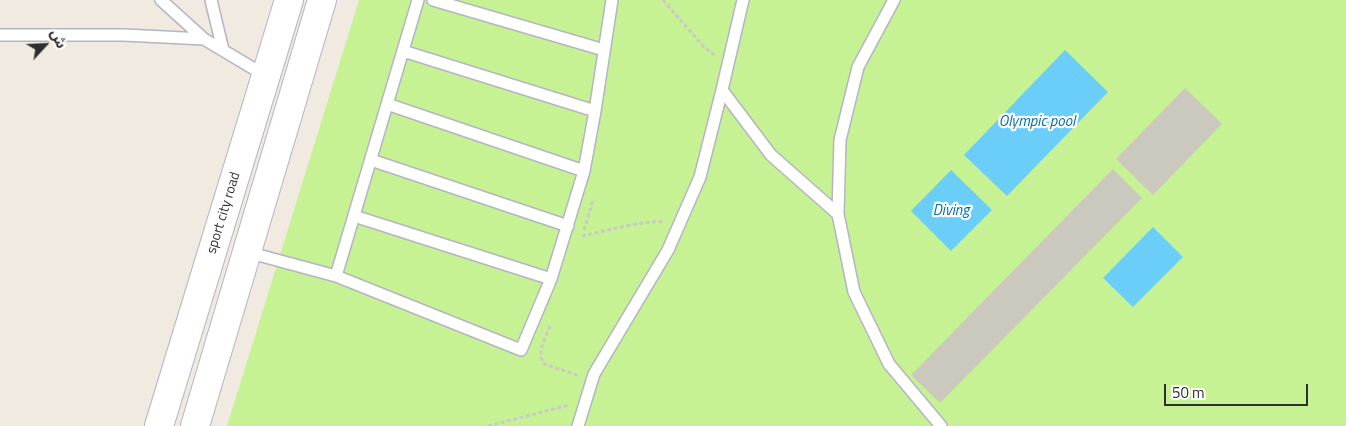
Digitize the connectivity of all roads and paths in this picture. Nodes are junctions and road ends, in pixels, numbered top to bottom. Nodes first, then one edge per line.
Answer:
1 (160, 0) edge
2 (211, 0) edge
3 (289, 0) edge
4 (322, 0) edge
5 (418, 0) edge
6 (433, 0) edge
7 (612, 0) edge
8 (663, 0) edge
9 (743, 0) edge
10 (894, 0) edge
11 (0, 36) edge
12 (204, 39) junction
13 (222, 50) junction
14 (604, 50) junction
15 (403, 51) junction
16 (729, 61) junction
17 (266, 76) junction
18 (722, 90) junction
19 (387, 104) junction
20 (595, 112) junction
21 (371, 160) junction
22 (584, 171) junction
23 (838, 214) junction
24 (354, 216) junction
25 (568, 226) junction
26 (679, 226) junction
27 (582, 236) dead end
28 (247, 252) junction
29 (336, 276) junction
30 (551, 279) junction
31 (586, 400) junction
32 (159, 426) edge
33 (195, 426) edge
34 (488, 426) edge
35 (578, 426) edge
36 (941, 426) edge

1 - 12 lane
2 - 13 lane
3 - 17 main road, sport city road
4 - 28 main road
5 - 15 lane
6 - 14 lane
7 - 14 lane
8 - 16 path
9 - 16 lane
10 - 23 lane
11 - 12 lane
12 - 13 lane
13 - 17 lane
14 - 20 lane
15 - 19 lane
15 - 20 lane
16 - 18 lane
17 - 32 main road, sport city road
18 - 23 lane
18 - 26 lane
19 - 21 lane
19 - 22 lane
20 - 22 lane
21 - 24 lane
21 - 25 lane
22 - 25 lane
23 - 36 lane
24 - 29 lane
24 - 30 lane
25 - 30 lane
26 - 27 path
26 - 31 lane
28 - 29 lane
28 - 33 main road
29 - 30 lane
31 - 34 path
31 - 35 lane

